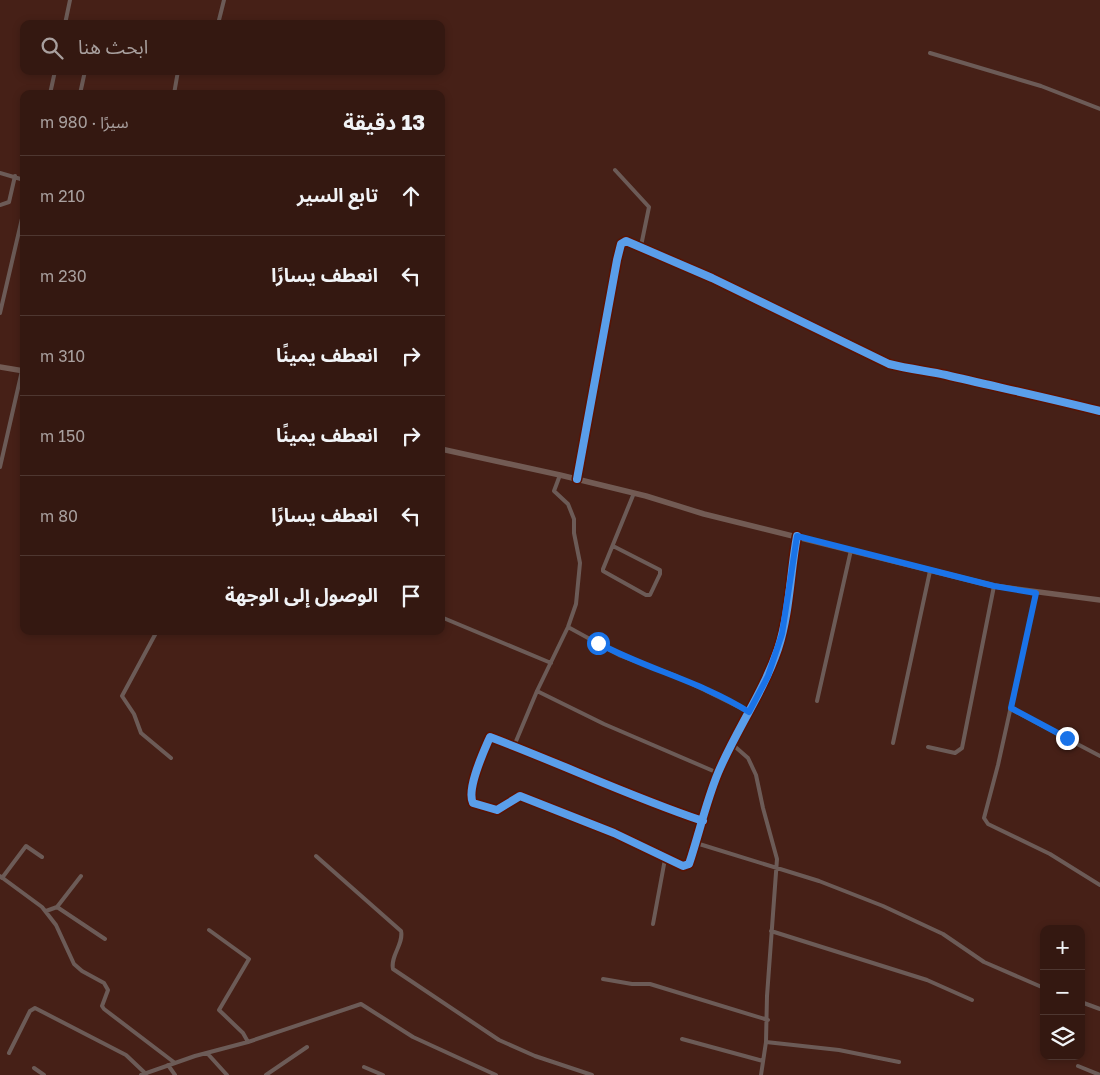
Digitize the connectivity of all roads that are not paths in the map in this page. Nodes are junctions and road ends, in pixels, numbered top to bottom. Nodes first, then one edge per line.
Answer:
1 (70, 0) edge
2 (224, 0) edge
3 (66, 20) edge
4 (219, 20) edge
5 (930, 53) dead end
6 (54, 75) edge
7 (84, 75) edge
8 (177, 75) edge
9 (51, 90) edge
10 (81, 90) edge
11 (175, 90) edge
12 (1100, 109) edge
13 (615, 170) dead end
14 (0, 173) edge
15 (15, 176) junction
16 (20, 178) edge
17 (0, 205) edge
18 (20, 227) edge
19 (641, 246) junction
20 (0, 313) edge
21 (0, 367) edge
22 (20, 370) edge
23 (20, 383) edge
24 (1100, 411) edge
25 (445, 450) edge
26 (0, 466) edge
27 (560, 475) junction
28 (577, 479) junction
29 (634, 494) junction
30 (797, 536) junction
31 (613, 546) junction
32 (851, 550) junction
33 (930, 571) junction
34 (994, 586) junction
35 (1036, 593) junction
36 (1100, 600) edge
37 (445, 619) edge
38 (568, 628) junction
39 (156, 635) edge
40 (550, 663) junction
41 (537, 691) junction
42 (817, 701) dead end
43 (1011, 708) junction
44 (749, 712) junction
45 (732, 744) junction
46 (893, 744) dead end
47 (514, 746) junction
48 (928, 746) dead end
49 (1100, 756) edge
50 (171, 758) dead end
51 (718, 773) junction
52 (703, 822) junction
53 (696, 843) junction
54 (316, 856) dead end
55 (42, 857) dead end
56 (665, 859) junction
57 (778, 869) junction
58 (81, 876) dead end
59 (1, 877) edge
60 (1100, 885) edge
61 (57, 908) junction
62 (46, 910) junction
63 (653, 924) dead end
64 (209, 930) dead end
65 (771, 931) junction
66 (105, 939) dead end
67 (603, 979) dead end
68 (1040, 986) edge
69 (972, 1000) dead end
70 (1085, 1003) edge
71 (1100, 1009) edge
72 (768, 1020) junction
73 (682, 1039) dead end
74 (248, 1042) junction
75 (766, 1042) junction
76 (306, 1047) dead end
77 (9, 1053) dead end
78 (207, 1053) junction
79 (763, 1061) junction
80 (898, 1062) dead end
81 (176, 1063) junction
82 (168, 1065) junction
83 (1078, 1066) dead end
84 (364, 1067) dead end
85 (34, 1068) dead end
86 (144, 1074) edge
87 (44, 1075) edge
88 (175, 1075) edge
89 (227, 1075) edge
90 (266, 1075) edge
91 (383, 1075) edge
92 (496, 1075) edge
93 (592, 1075) edge
94 (761, 1075) edge
95 (1100, 1075) edge

1 - 3 street
2 - 4 street
5 - 12 street
6 - 9 street
7 - 10 street
8 - 11 street
13 - 19 street
14 - 15 street
15 - 16 street
15 - 17 street
18 - 20 street
19 - 24 street
19 - 28 street
21 - 22 street
23 - 26 street
25 - 27 street
27 - 28 street
27 - 38 street
28 - 29 street
29 - 30 street
29 - 31 street
30 - 32 street
30 - 44 street
31 - 31 street
32 - 33 street
32 - 42 street
33 - 34 street
33 - 46 street
34 - 35 street
34 - 48 street
35 - 36 street
35 - 43 street
37 - 40 street
38 - 40 street
38 - 44 street
39 - 50 street
40 - 41 street
41 - 47 street
41 - 51 street
43 - 49 street
43 - 60 street
44 - 45 street
45 - 51 street
45 - 57 street
47 - 52 street
47 - 56 street
51 - 52 street
52 - 53 street
53 - 56 street
53 - 57 street
54 - 93 street
55 - 59 street
56 - 63 street
57 - 65 street
57 - 68 street
58 - 61 street
59 - 62 street
61 - 62 street
61 - 66 street
62 - 81 street
64 - 74 street
65 - 69 street
65 - 72 street
67 - 72 street
70 - 71 street
72 - 75 street
73 - 79 street
74 - 78 street
74 - 92 street
75 - 79 street
75 - 80 street
76 - 90 street
77 - 86 street
78 - 81 street
78 - 89 street
79 - 94 street
81 - 82 street
82 - 86 street
82 - 88 street
83 - 95 street
84 - 91 street
85 - 87 street

